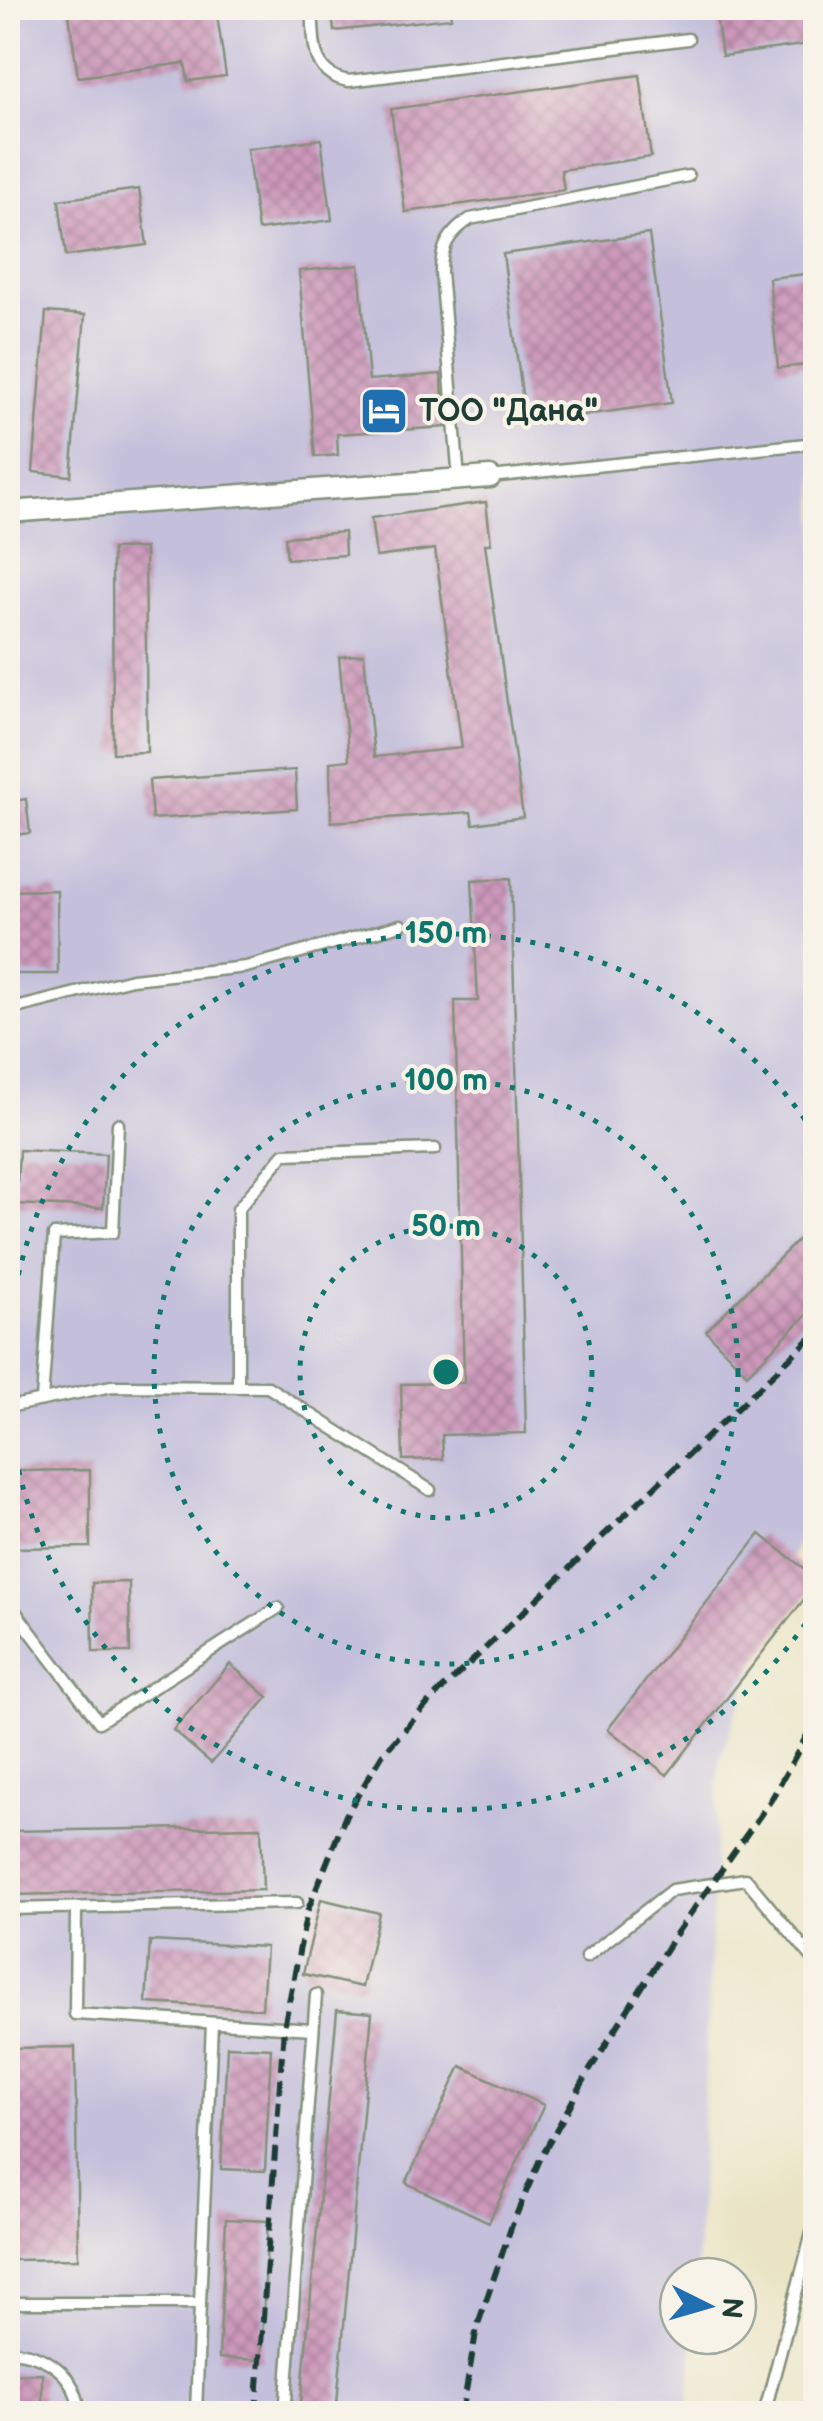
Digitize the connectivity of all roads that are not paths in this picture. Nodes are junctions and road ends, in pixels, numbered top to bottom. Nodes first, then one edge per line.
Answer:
1 (312, 8) edge
2 (688, 39) dead end
3 (688, 176) dead end
4 (816, 443) edge
5 (490, 476) joint
6 (458, 479) junction
7 (8, 512) edge
8 (401, 924) dead end
9 (8, 1010) edge
10 (118, 1124) dead end
11 (435, 1149) dead end
12 (238, 1387) junction
13 (42, 1400) junction
14 (8, 1406) edge
15 (430, 1490) dead end
16 (8, 1602) edge
17 (278, 1608) dead end
18 (298, 1903) dead end
19 (76, 1908) junction
20 (8, 1909) edge
21 (586, 1956) dead end
22 (816, 1962) edge
23 (316, 1995) dead end
24 (212, 2023) junction
25 (314, 2029) junction
26 (816, 2218) edge
27 (8, 2303) edge
28 (200, 2303) junction
29 (8, 2351) edge
30 (80, 2414) edge
31 (196, 2414) edge
32 (285, 2414) edge
33 (764, 2414) edge

1 - 2 lane
3 - 6 lane
4 - 5 lane
5 - 6 street
6 - 7 street
8 - 9 lane
10 - 13 lane
11 - 12 lane
12 - 13 lane
12 - 15 lane
13 - 14 lane
16 - 17 lane
18 - 19 lane
19 - 20 lane
19 - 24 lane
21 - 22 lane
23 - 25 lane
24 - 25 lane
24 - 28 lane
25 - 32 lane
26 - 33 lane
27 - 28 lane
28 - 31 lane
29 - 30 lane

